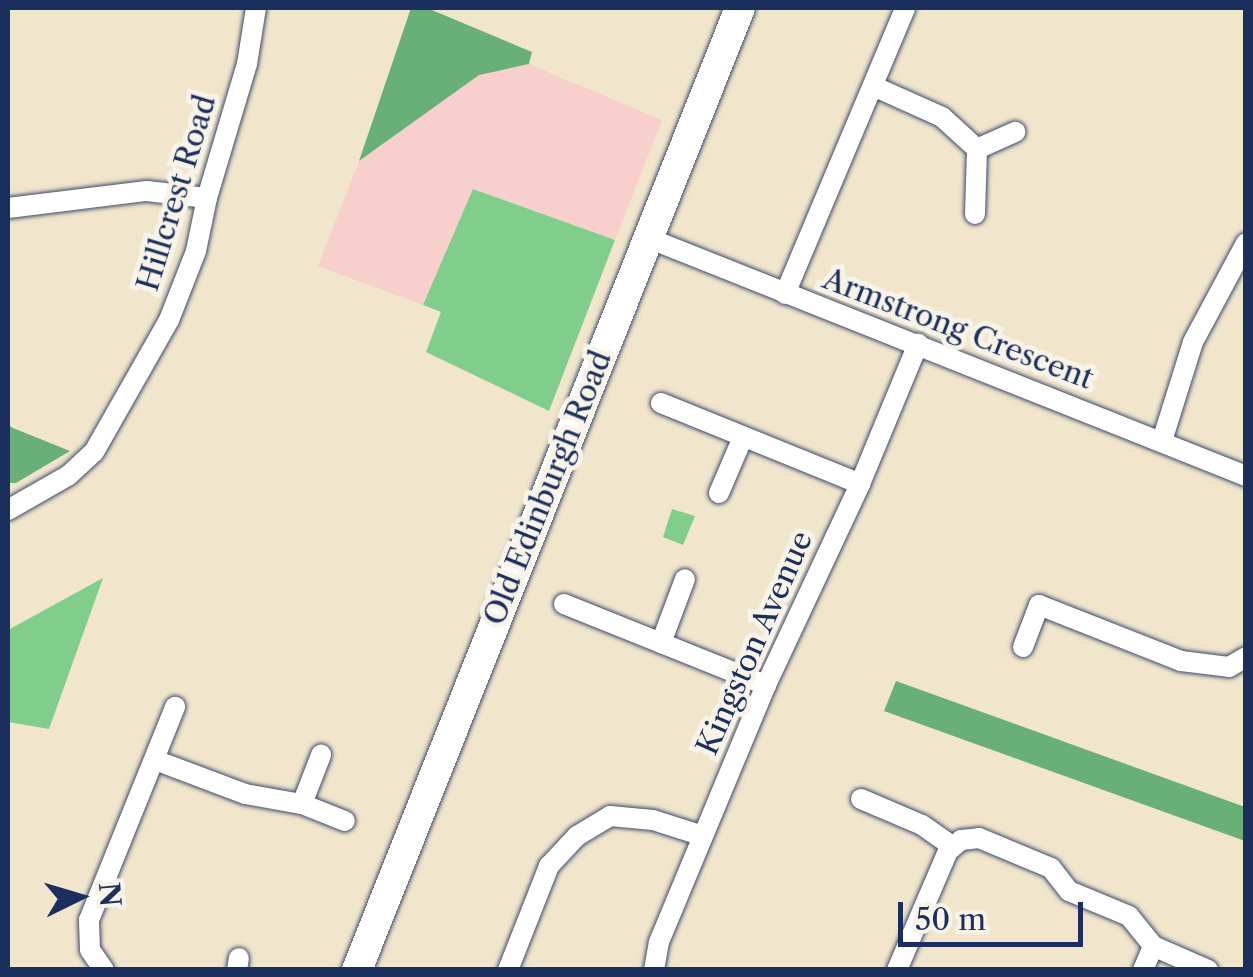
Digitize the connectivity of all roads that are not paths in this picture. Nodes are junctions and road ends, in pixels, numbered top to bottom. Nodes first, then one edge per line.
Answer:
1 (256, 8) edge
2 (740, 8) edge
3 (905, 8) edge
4 (874, 86) junction
5 (1015, 132) dead end
6 (977, 149) junction
7 (207, 198) junction
8 (8, 208) edge
9 (976, 214) dead end
10 (648, 238) junction
11 (1246, 243) edge
12 (785, 294) junction
13 (918, 344) junction
14 (661, 403) dead end
15 (742, 437) junction
16 (1162, 441) junction
17 (1246, 476) edge
18 (860, 484) junction
19 (719, 493) dead end
20 (8, 510) edge
21 (685, 579) dead end
22 (564, 604) dead end
23 (660, 643) junction
24 (1023, 647) dead end
25 (1246, 657) edge
26 (766, 686) junction
27 (175, 707) dead end
28 (321, 755) dead end
29 (155, 760) junction
30 (861, 799) dead end
31 (302, 804) junction
32 (345, 820) dead end
33 (703, 836) junction
34 (952, 846) junction
35 (1153, 946) junction
36 (104, 970) edge
37 (357, 970) edge
38 (508, 970) edge
39 (654, 970) edge
40 (896, 970) edge
41 (1143, 970) edge
42 (1208, 970) edge

1 - 7 street, Hillcrest Road
2 - 10 main road, Old Edinburgh Road
3 - 4 street
4 - 6 street
4 - 12 street
5 - 6 street
6 - 9 street
7 - 8 street
7 - 20 street, Hillcrest Road
10 - 12 street, Armstrong Crescent
10 - 37 main road, Old Edinburgh Road
11 - 16 street
12 - 13 street, Armstrong Crescent
13 - 16 street, Armstrong Crescent
13 - 18 street, Kingston Avenue
14 - 15 street
15 - 18 street
15 - 19 street
16 - 17 street, Armstrong Crescent
18 - 26 street, Kingston Avenue
21 - 23 street
22 - 23 street
23 - 26 street
24 - 25 street
26 - 33 street, Kingston Avenue
27 - 29 street
28 - 31 street
29 - 31 street
29 - 36 street
30 - 34 street
31 - 32 street
33 - 38 street
33 - 39 street, Kingston Avenue
34 - 35 street
34 - 40 street
35 - 41 street
35 - 42 street

